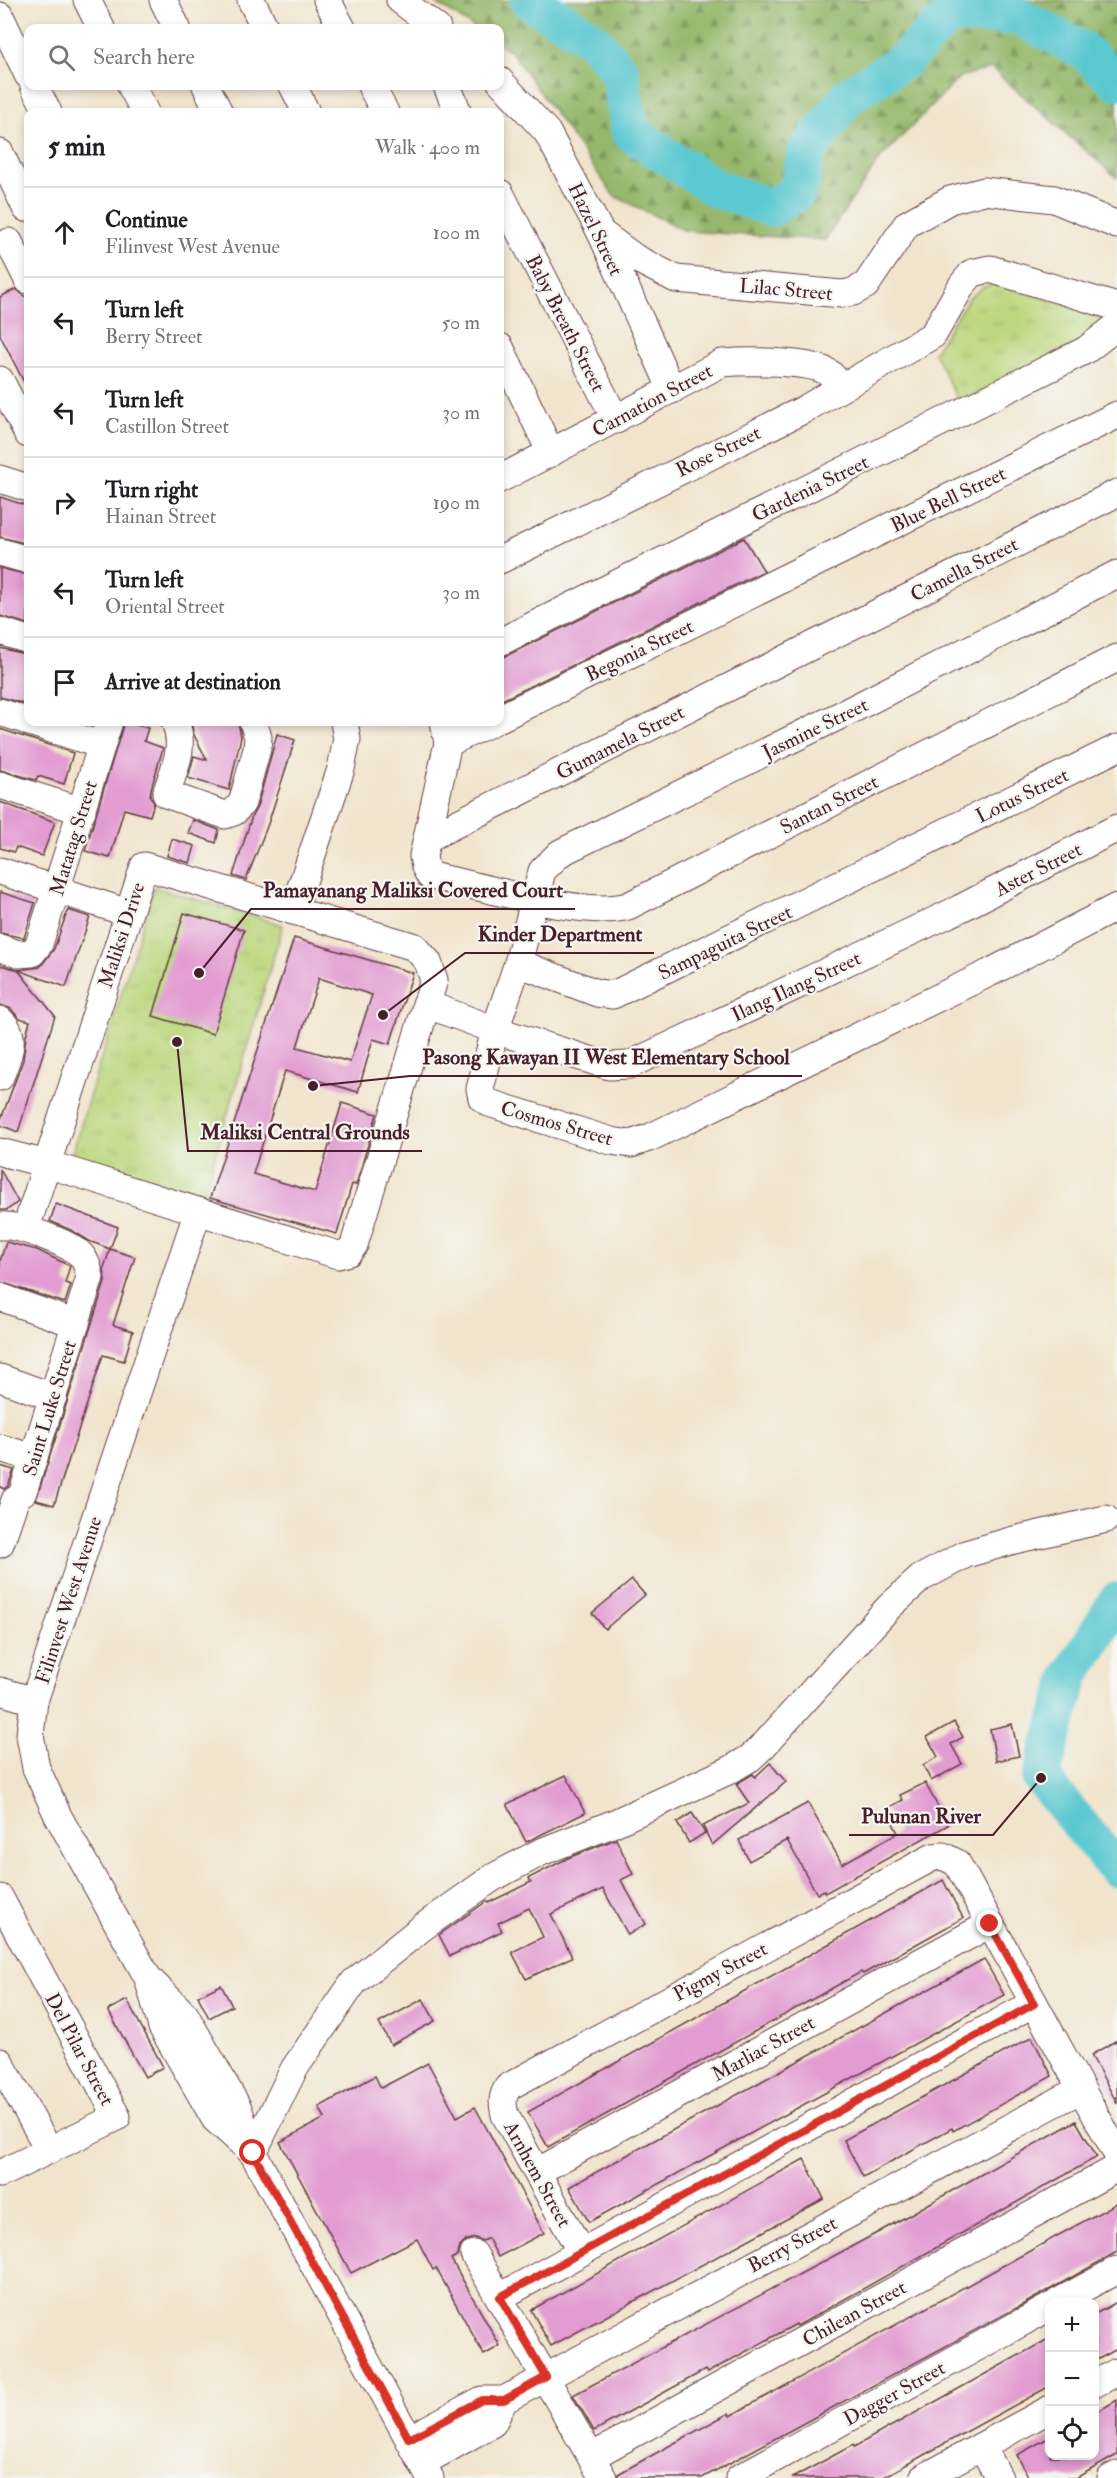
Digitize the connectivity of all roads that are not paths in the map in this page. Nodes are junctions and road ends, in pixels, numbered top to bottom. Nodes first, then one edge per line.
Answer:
1 (87, 0) edge
2 (163, 0) edge
3 (251, 0) edge
4 (327, 0) edge
5 (0, 16) edge
6 (99, 24) edge
7 (175, 24) edge
8 (263, 24) edge
9 (340, 24) edge
10 (24, 66) edge
11 (504, 85) edge
12 (36, 90) edge
13 (133, 90) edge
14 (208, 90) edge
15 (295, 90) edge
16 (373, 90) edge
17 (449, 90) edge
18 (46, 108) edge
19 (143, 108) edge
20 (217, 108) edge
21 (304, 108) edge
22 (383, 108) edge
23 (456, 108) edge
24 (1, 158) edge
25 (504, 201) edge
26 (24, 202) edge
27 (24, 212) edge
28 (1117, 225) edge
29 (601, 234) junction
30 (4, 241) edge
31 (24, 274) edge
32 (1117, 307) edge
33 (1117, 326) edge
34 (504, 355) edge
35 (842, 387) junction
36 (672, 390) junction
37 (4, 394) edge
38 (1117, 415) edge
39 (616, 420) junction
40 (24, 427) edge
41 (551, 453) junction
42 (504, 477) edge
43 (0, 479) edge
44 (24, 487) edge
45 (1117, 493) edge
46 (0, 552) edge
47 (504, 558) edge
48 (24, 559) edge
49 (1117, 574) edge
50 (779, 582) joint
51 (0, 631) edge
52 (24, 639) edge
53 (504, 640) edge
54 (812, 645) joint
55 (1117, 658) edge
56 (0, 712) edge
57 (504, 716) edge
58 (24, 719) edge
59 (61, 726) edge
60 (177, 726) edge
61 (254, 726) edge
62 (345, 726) edge
63 (474, 726) edge
64 (446, 732) edge
65 (105, 733) edge
66 (1117, 748) edge
67 (0, 785) edge
68 (81, 811) junction
69 (1117, 828) edge
70 (428, 838) junction
71 (927, 842) joint
72 (0, 871) edge
73 (58, 890) junction
74 (533, 898) junction
75 (1117, 907) edge
76 (959, 909) joint
77 (293, 911) junction
78 (128, 913) junction
79 (0, 948) edge
80 (518, 963) junction
81 (426, 1004) junction
82 (0, 1020) edge
83 (495, 1030) junction
84 (0, 1077) edge
85 (0, 1152) edge
86 (47, 1164) junction
87 (198, 1210) junction
88 (13, 1227) edge
89 (0, 1297) edge
90 (76, 1324) junction
91 (0, 1378) edge
92 (53, 1397) junction
93 (0, 1448) edge
94 (34, 1458) junction
95 (1106, 1519) dead end
96 (2, 1531) edge
97 (0, 1691) edge
98 (34, 1701) junction
99 (0, 1898) edge
100 (990, 1924) junction
101 (1034, 2004) junction
102 (0, 2062) edge
103 (1081, 2089) junction
104 (503, 2094) joint
105 (49, 2150) junction
106 (253, 2153) junction
107 (1117, 2154) edge
108 (1117, 2168) edge
109 (537, 2172) junction
110 (0, 2174) edge
111 (581, 2252) junction
112 (474, 2254) dead end
113 (1117, 2270) edge
114 (500, 2297) junction
115 (1065, 2298) edge
116 (1045, 2310) edge
117 (1117, 2372) edge
118 (546, 2377) junction
119 (1099, 2382) edge
120 (504, 2400) junction
121 (1045, 2412) edge
122 (409, 2439) junction
123 (981, 2446) junction
124 (597, 2467) edge
125 (426, 2471) edge
126 (1117, 2475) edge
127 (739, 2478) edge
128 (923, 2478) edge
129 (999, 2478) edge
130 (1111, 2478) edge

1 - 6 street
2 - 7 street
3 - 8 street
4 - 9 street
5 - 10 street
11 - 29 street, Hazel Street
12 - 18 street
13 - 19 street
14 - 20 street
15 - 21 street
16 - 22 street
17 - 23 street
24 - 26 street
25 - 39 street, Baby Breath Street
27 - 30 street
28 - 29 street, Lilac Street
29 - 36 street, Hazel Street
30 - 31 street
32 - 35 street, Rose Street
33 - 53 street, Gardenia Street
34 - 41 street
35 - 36 street, Carnation Street
35 - 47 street, Rose Street
36 - 39 street, Carnation Street
37 - 40 street
38 - 50 street, Blue Bell Street
39 - 41 street, Carnation Street
41 - 42 street, Carnation Street
43 - 44 street
45 - 54 street, Camella Street
46 - 48 street
49 - 74 street, Jasmine Street
50 - 57 street, Begonia Street
51 - 52 street
54 - 70 street, Gumamela Street
55 - 74 street, Santan Street
56 - 58 street
59 - 65 street
60 - 61 street
62 - 77 street
63 - 64 street
64 - 70 street
65 - 68 street, Matatag Street
66 - 71 street, Lotus Street
67 - 68 street
68 - 73 street, Matatag Street
69 - 76 street, Aster Street
70 - 74 street, Santan Street
71 - 80 street, Sampaguita Street
72 - 73 street
73 - 78 street
73 - 79 street, Matatag Street
74 - 80 street, Jasmine Street
75 - 83 street, Cosmos Street
76 - 83 street, Ilang Ilang Street
77 - 78 street, Maliksi Drive
77 - 81 street, Maliksi Drive
78 - 86 street, Maliksi Drive
80 - 83 street, Jasmine Street
81 - 83 street, Ilang Ilang Street
81 - 87 street, Maliksi Drive
82 - 84 street
85 - 86 street
86 - 87 street, Maliksi Drive
86 - 88 street
87 - 98 street, Filinvest West Avenue
88 - 90 street, Saint Luke Street
89 - 90 street
90 - 92 street, Saint Luke Street
91 - 92 street
92 - 94 street, Saint Luke Street
93 - 94 street
94 - 96 street, Saint Luke Street
95 - 106 street
97 - 98 street
98 - 106 street, Filinvest West Avenue
99 - 105 street, Del Pilar Street
100 - 101 street
100 - 104 street, Pigmy Street
100 - 109 street, Marliac Street
101 - 103 street
101 - 111 street
102 - 105 street
103 - 107 street
103 - 118 street, Berry Street
104 - 109 street, Arnhem Street
105 - 110 street, Del Pilar Street
106 - 122 street, Filinvest West Avenue
108 - 124 street, Chilean Street
109 - 111 street, Arnhem Street
111 - 114 street
112 - 114 street
113 - 115 street
114 - 118 street
116 - 127 street, Dagger Street
117 - 119 street
118 - 120 street, Berry Street
118 - 124 street
120 - 122 street, Berry Street
120 - 125 street
121 - 123 street
122 - 125 street, Filinvest West Avenue
123 - 128 street
123 - 129 street
126 - 130 street

